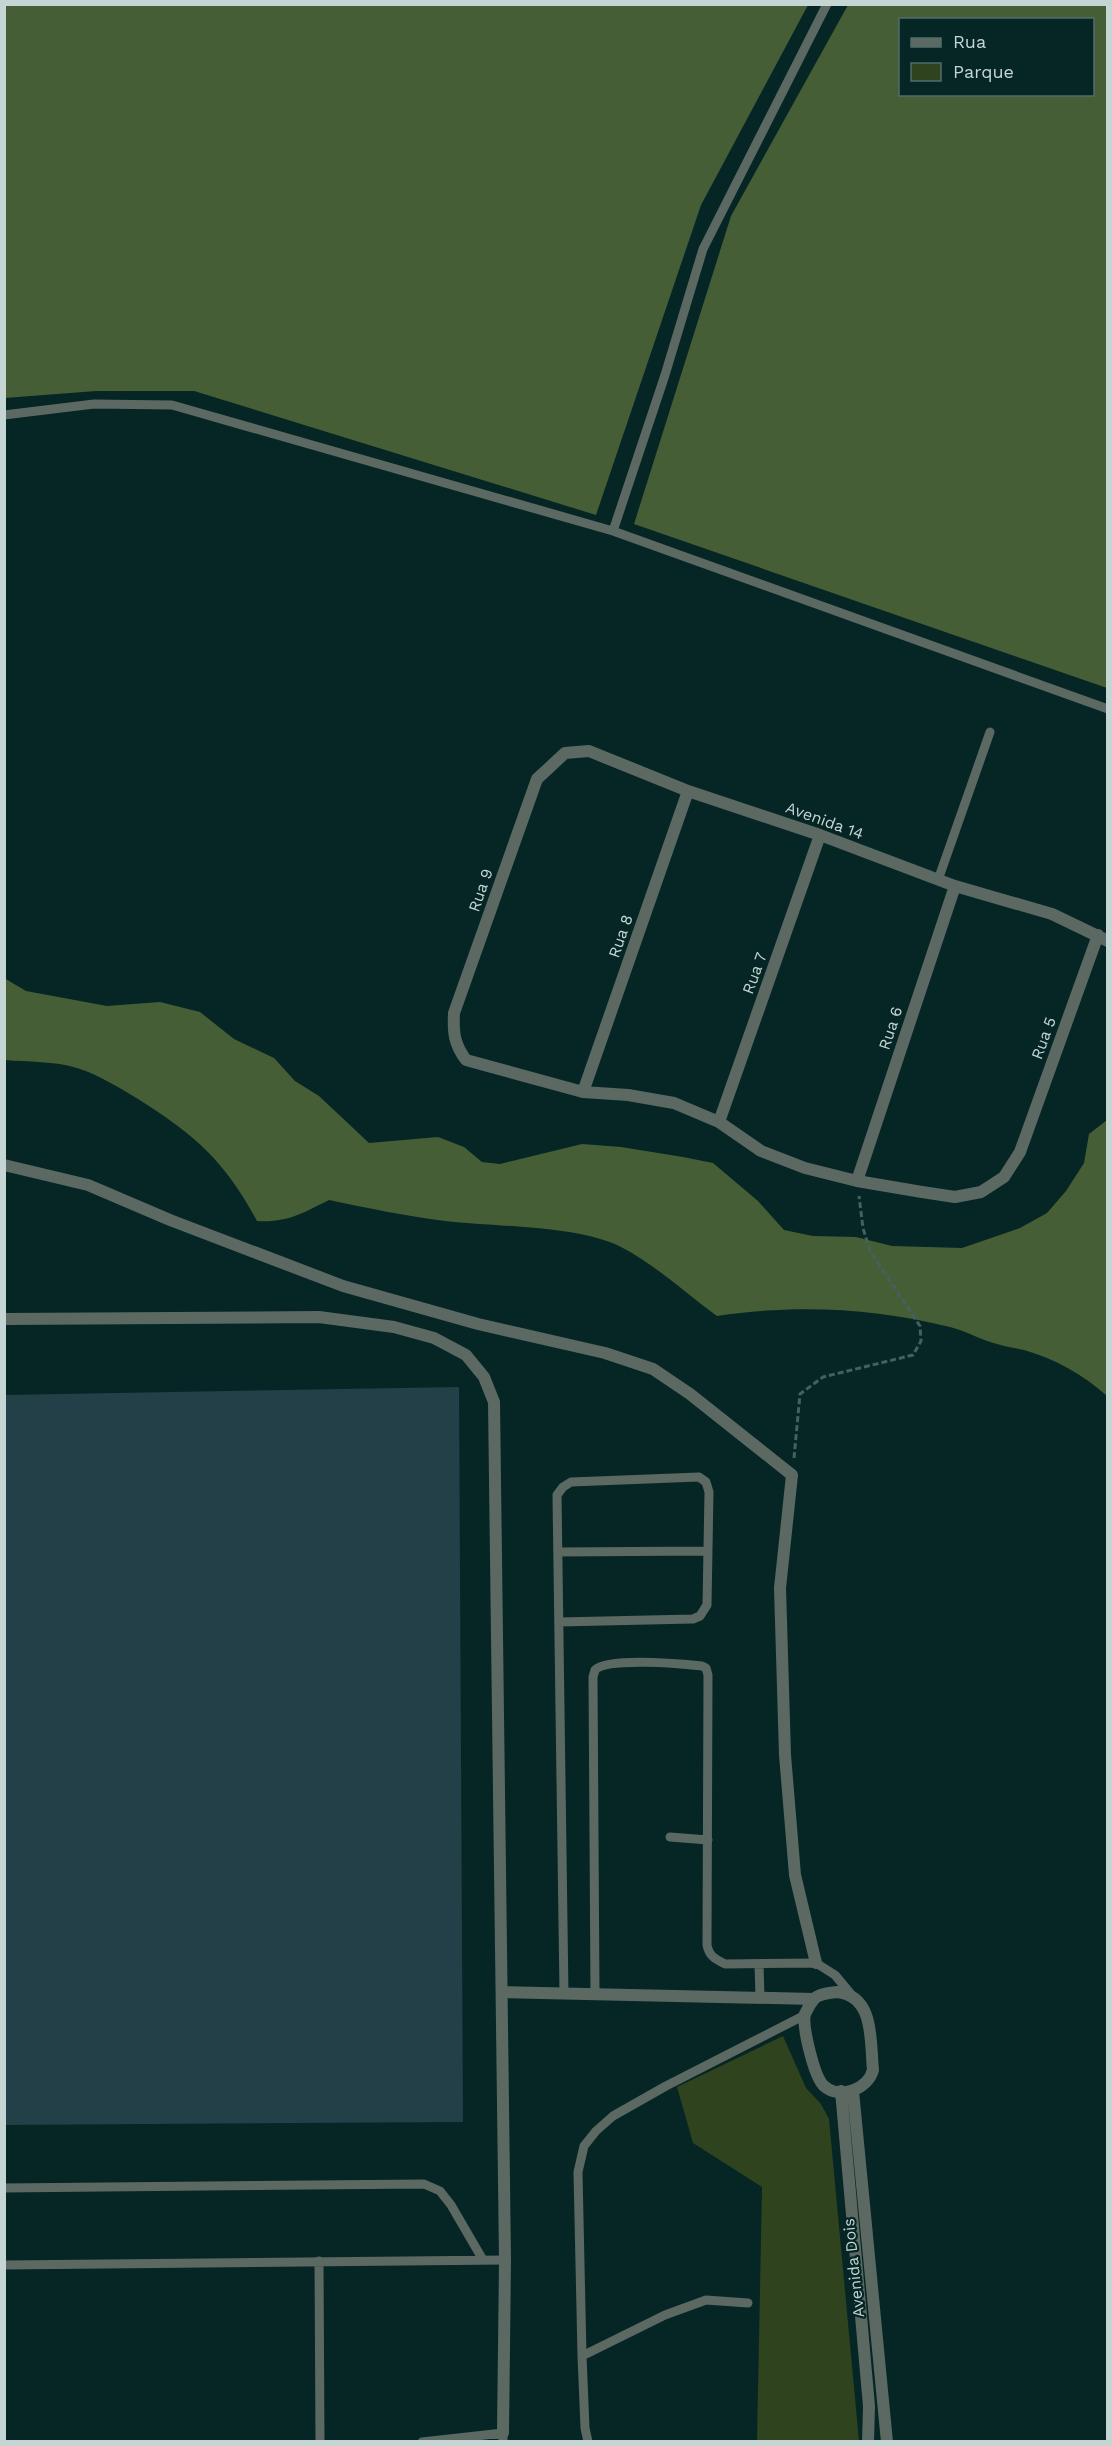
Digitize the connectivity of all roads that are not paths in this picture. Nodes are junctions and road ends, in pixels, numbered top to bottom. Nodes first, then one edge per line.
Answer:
1 (827, 4) edge
2 (4, 415) edge
3 (613, 531) junction
4 (1107, 709) edge
5 (990, 732) dead end
6 (537, 779) joint
7 (688, 791) junction
8 (820, 835) junction
9 (938, 880) junction
10 (955, 886) junction
11 (1102, 938) edge
12 (454, 1013) joint
13 (583, 1092) junction
14 (719, 1122) junction
15 (4, 1165) edge
16 (857, 1181) junction
17 (4, 1319) edge
18 (708, 1551) junction
19 (558, 1552) junction
20 (559, 1622) junction
21 (670, 1837) dead end
22 (708, 1840) junction
23 (816, 1963) junction
24 (759, 1964) junction
25 (502, 1992) junction
26 (850, 1993) junction
27 (564, 1994) junction
28 (595, 1994) junction
29 (760, 1998) junction
30 (814, 1999) junction
31 (805, 2015) junction
32 (847, 2091) junction
33 (4, 2188) edge
34 (483, 2260) junction
35 (505, 2260) junction
36 (319, 2261) junction
37 (4, 2265) edge
38 (748, 2303) dead end
39 (582, 2356) junction
40 (503, 2437) edge
41 (320, 2442) edge
42 (422, 2442) edge
43 (588, 2442) edge
44 (868, 2442) edge
45 (887, 2442) edge

1 - 3 lane
2 - 3 lane
3 - 4 lane
5 - 9 lane
6 - 7 street, Avenida 14
6 - 12 street, Rua 9
7 - 8 street, Avenida 14
7 - 13 street, Rua 8
8 - 9 street, Avenida 14
8 - 14 street, Rua 7
9 - 10 street, Avenida 14
10 - 11 street, Avenida 14
10 - 16 street, Rua 6
11 - 16 street, Rua 5
12 - 13 street, Rua 5
13 - 14 street, Rua 5
14 - 16 street, Rua 5
15 - 23 street
17 - 25 street
18 - 19 lane
18 - 19 lane
18 - 20 lane
19 - 20 lane
20 - 27 lane
21 - 22 lane
22 - 24 lane
22 - 28 lane
23 - 24 lane
23 - 26 lane
24 - 29 lane
25 - 27 street
25 - 35 street
26 - 30 street
26 - 32 street
27 - 28 street
28 - 29 street
29 - 30 street
30 - 31 street
31 - 32 street
31 - 39 lane
32 - 44 street, Avenida Dois
32 - 45 street, Avenida Dois
33 - 34 lane
34 - 35 lane
34 - 36 lane
35 - 40 street
36 - 37 lane
36 - 41 lane
38 - 39 lane
39 - 43 lane
40 - 42 lane

